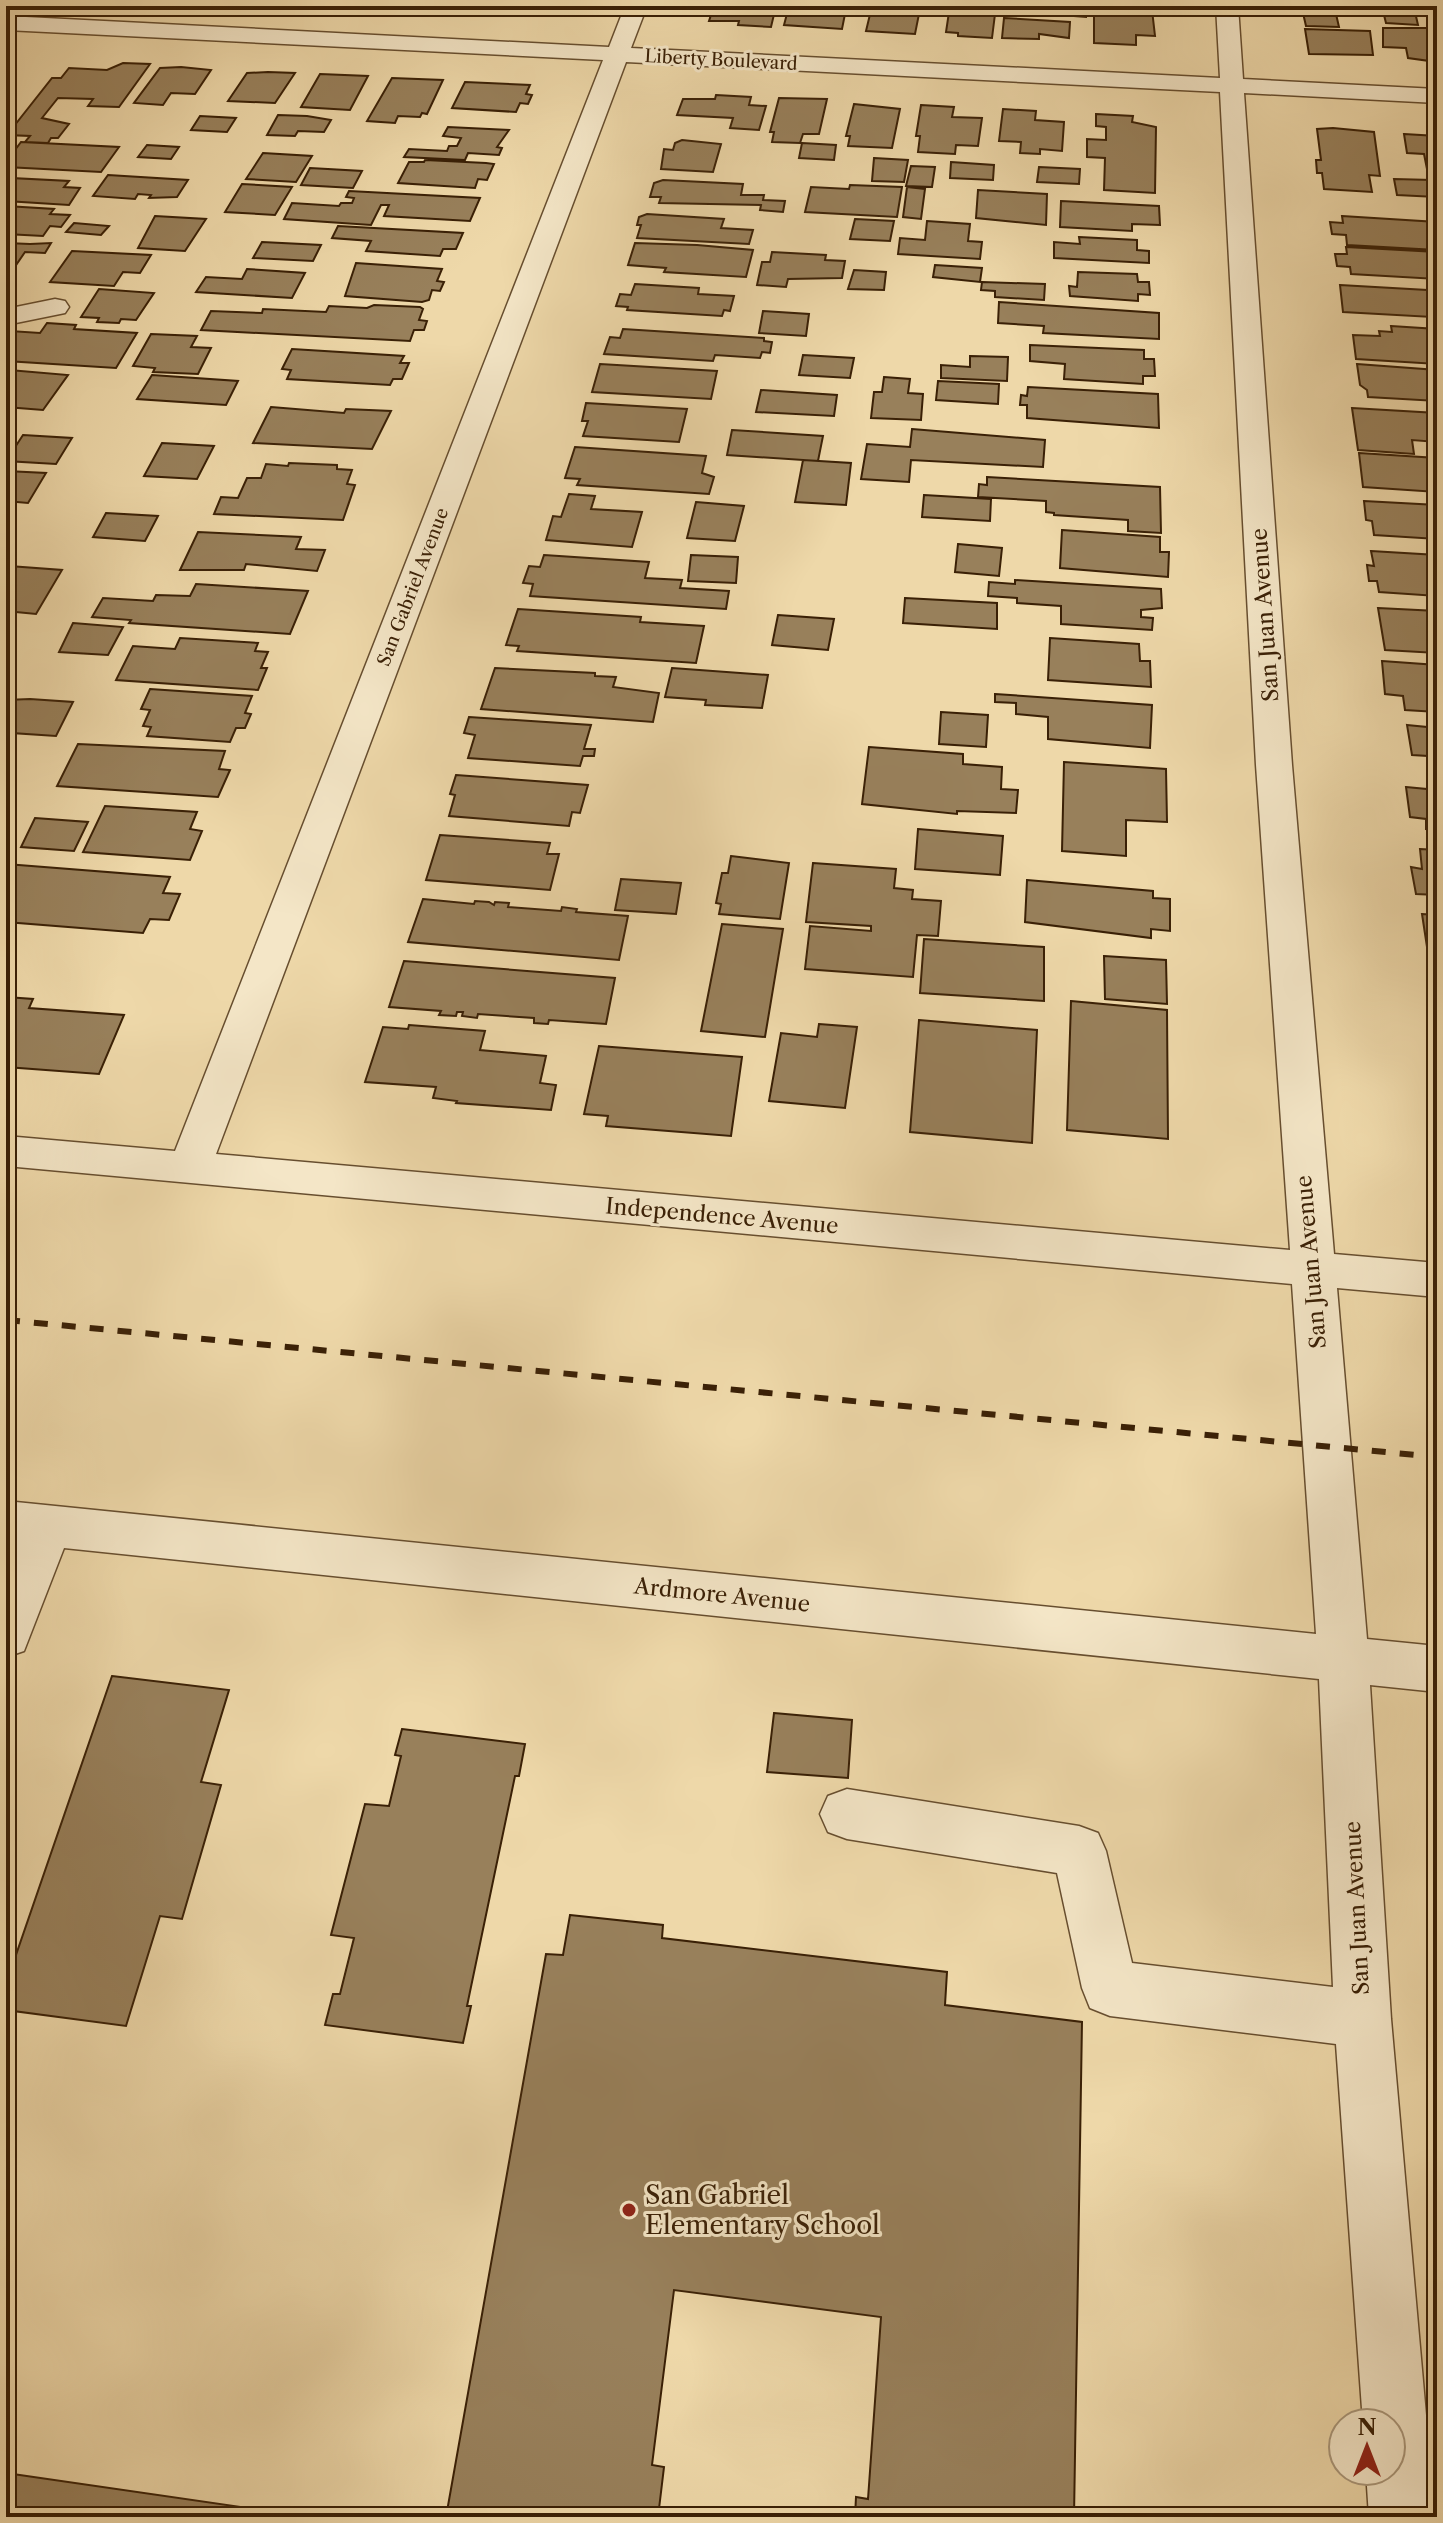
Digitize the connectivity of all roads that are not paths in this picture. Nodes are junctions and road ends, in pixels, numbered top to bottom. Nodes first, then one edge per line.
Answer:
1 (636, 6) edge
2 (1227, 6) edge
3 (23, 24) edge
4 (617, 54) junction
5 (1232, 86) junction
6 (1437, 96) edge
7 (55, 307) dead end
8 (6, 317) edge
9 (6, 1151) edge
10 (190, 1167) junction
11 (1311, 1269) junction
12 (1437, 1280) edge
13 (27, 1523) edge
14 (6, 1635) edge
15 (1343, 1659) junction
16 (1437, 1669) edge
17 (847, 1814) dead end
18 (1363, 2019) junction
19 (1402, 2517) edge

1 - 4 street, San Gabriel Avenue
2 - 5 street, San Juan Avenue
3 - 4 street, Liberty Boulevard
4 - 5 street, Liberty Boulevard
4 - 10 street, San Gabriel Avenue
5 - 6 street, Liberty Boulevard
5 - 11 street, San Juan Avenue
7 - 8 street
9 - 10 street, Independence Avenue
10 - 11 street, Independence Avenue
11 - 12 street, Independence Avenue
11 - 15 street, San Juan Avenue
13 - 14 street
13 - 15 street, Ardmore Avenue
15 - 16 street, Ardmore Avenue
15 - 18 street, San Juan Avenue
17 - 18 street
18 - 19 street, San Juan Avenue

